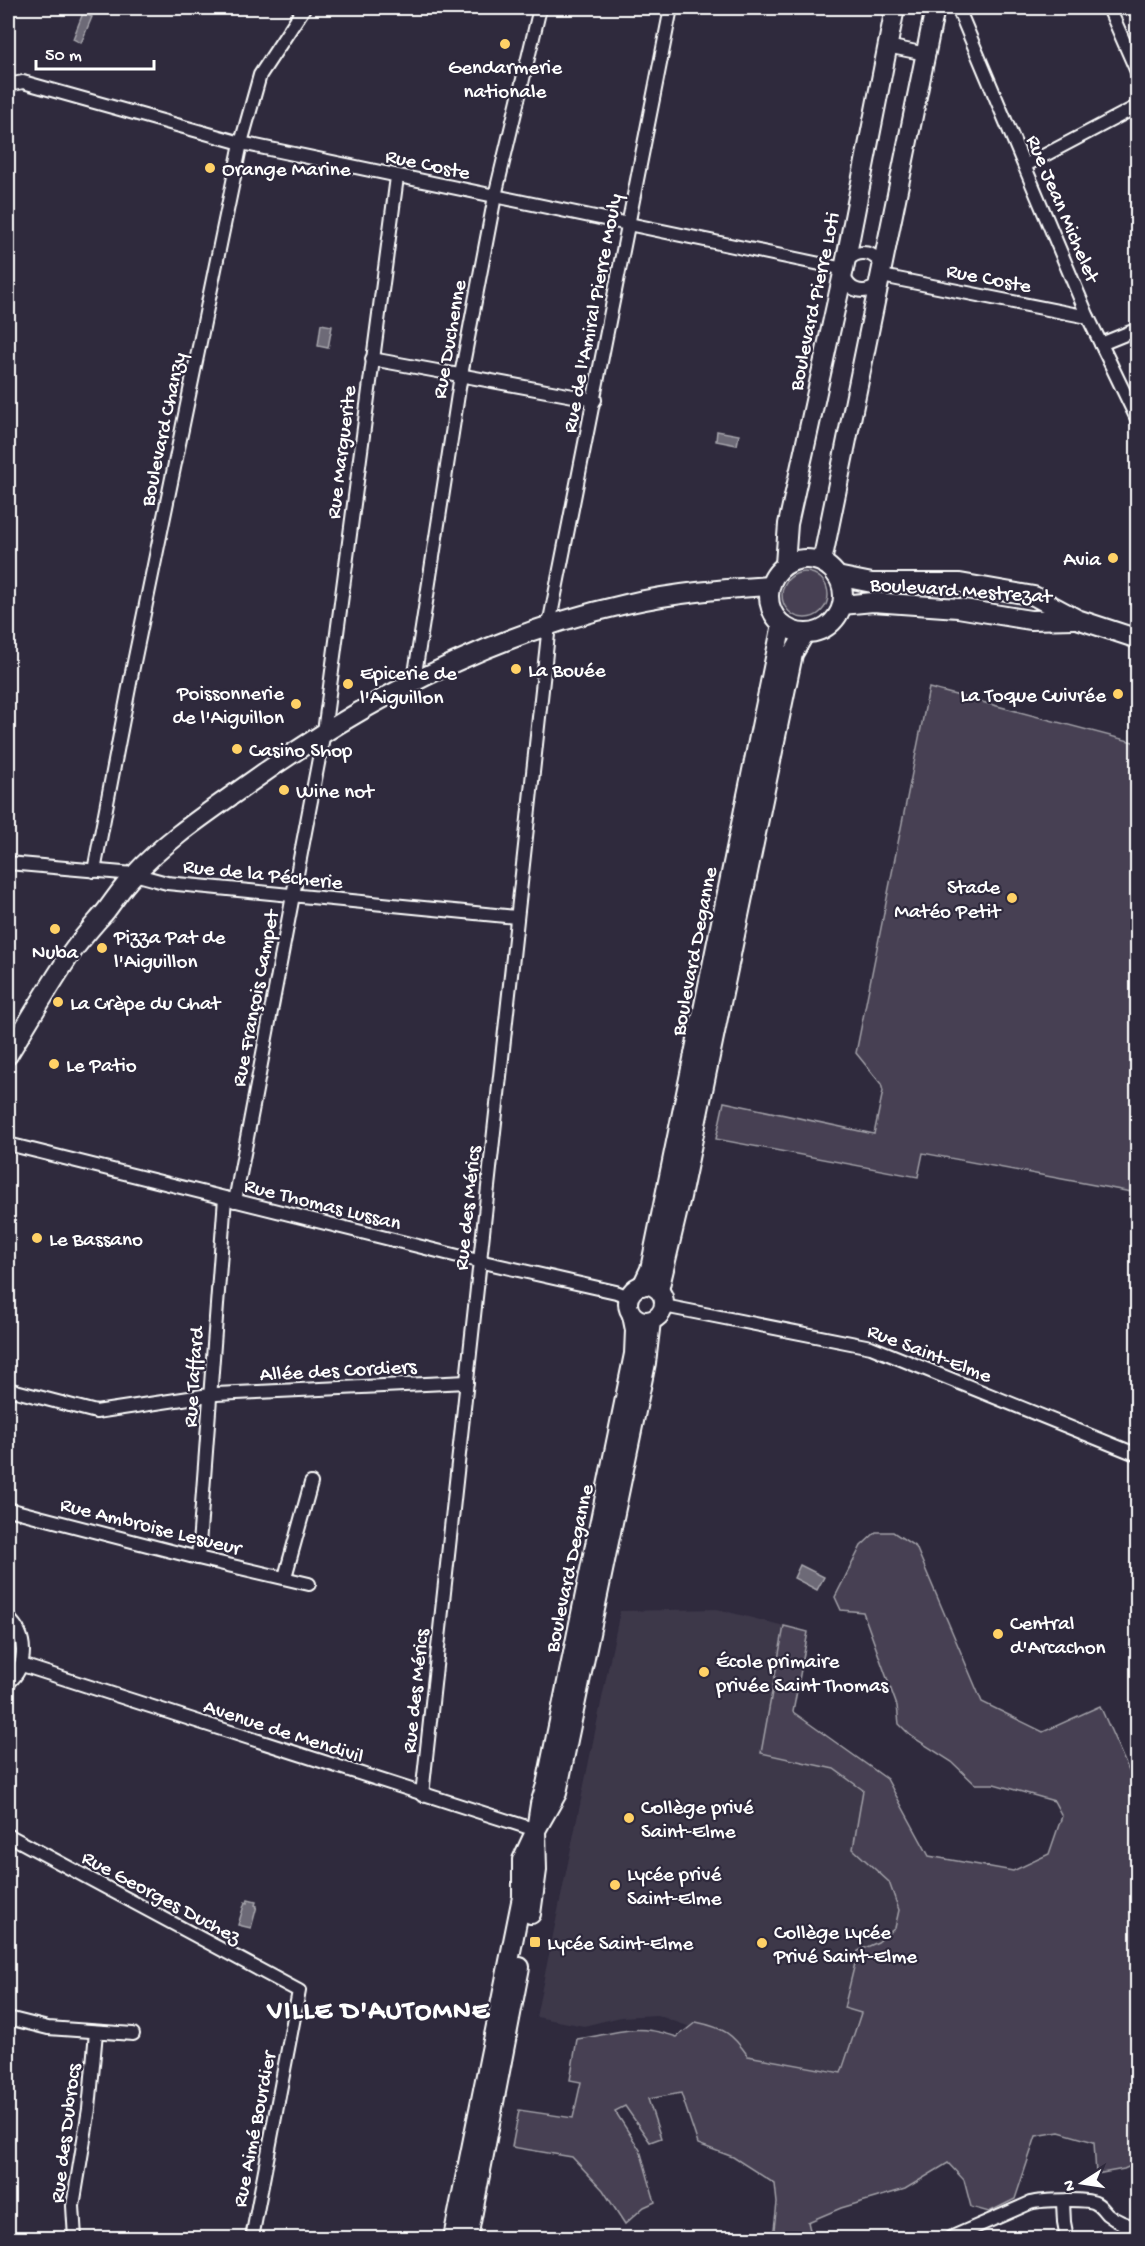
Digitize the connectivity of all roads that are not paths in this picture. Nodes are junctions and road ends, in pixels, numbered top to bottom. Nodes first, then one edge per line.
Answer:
1 (304, 8) edge
2 (540, 8) edge
3 (671, 8) edge
4 (895, 8) edge
5 (935, 8) edge
6 (958, 8) edge
7 (1109, 8) edge
8 (887, 46) junction
9 (926, 54) junction
10 (1137, 74) edge
11 (8, 85) edge
12 (1137, 106) edge
13 (241, 143) junction
14 (1026, 165) junction
15 (398, 177) junction
16 (495, 196) junction
17 (628, 224) junction
18 (844, 269) junction
19 (882, 276) junction
20 (1088, 317) junction
21 (1137, 328) edge
22 (1101, 344) junction
23 (372, 359) junction
24 (460, 375) junction
25 (595, 400) junction
26 (1137, 421) edge
27 (822, 562) junction
28 (785, 564) junction
29 (837, 576) junction
30 (770, 586) junction
31 (842, 605) junction
32 (1077, 619) junction
33 (782, 624) junction
34 (549, 625) junction
35 (805, 633) junction
36 (1137, 639) edge
37 (414, 681) junction
38 (324, 732) junction
39 (8, 863) edge
40 (94, 871) junction
41 (134, 874) junction
42 (294, 895) junction
43 (516, 917) junction
44 (8, 1055) edge
45 (8, 1144) edge
46 (230, 1200) junction
47 (480, 1262) junction
48 (645, 1299) junction
49 (467, 1382) junction
50 (8, 1389) edge
51 (210, 1396) junction
52 (1137, 1455) edge
53 (311, 1483) dead end
54 (8, 1509) edge
55 (198, 1558) junction
56 (285, 1577) junction
57 (309, 1584) dead end
58 (8, 1618) edge
59 (22, 1665) junction
60 (8, 1683) edge
61 (422, 1795) junction
62 (536, 1830) junction
63 (8, 1835) edge
64 (299, 1991) joint
65 (8, 2018) edge
66 (96, 2032) junction
67 (133, 2034) dead end
68 (1063, 2202) junction
69 (1137, 2228) edge
70 (75, 2238) edge
71 (252, 2238) edge
72 (453, 2238) edge
73 (468, 2238) edge
74 (950, 2238) edge
75 (1067, 2238) edge

1 - 13 street, Boulevard Chanzy
2 - 16 street, Rue Duchenne
3 - 17 street, Rue de l'Amiral Pierre Mouly
4 - 8 street, Boulevard Pierre Loti
5 - 9 street
6 - 14 street, Rue Jean Michelet
7 - 10 street
8 - 9 street
8 - 18 street, Boulevard Pierre Loti
9 - 19 street
11 - 13 street, Rue Coste
12 - 14 street
13 - 15 street, Rue Coste
13 - 40 street, Boulevard Chanzy
14 - 20 street, Rue Jean Michelet
15 - 16 street, Rue Coste
15 - 23 street, Rue Marguerite
16 - 17 street, Rue Coste
16 - 24 street, Rue Duchenne
17 - 18 street, Rue Coste
17 - 25 street, Rue de l'Amiral Pierre Mouly
18 - 19 street
18 - 19 street
18 - 28 street, Boulevard Pierre Loti
19 - 20 street, Rue Coste
19 - 27 street
20 - 22 street, Rue Jean Michelet
21 - 22 street
22 - 26 street, Rue Jean Michelet
23 - 24 street
23 - 38 street, Rue Marguerite
24 - 25 street
24 - 37 street, Rue Duchenne
25 - 34 street, Rue de l'Amiral Pierre Mouly
27 - 28 street
27 - 29 street
28 - 30 street
29 - 31 street
29 - 32 street, Boulevard Mestrezat
30 - 33 street
30 - 34 street
31 - 32 street, Boulevard Mestrezat
31 - 35 street
32 - 36 street, Boulevard Mestrezat
33 - 35 street
33 - 48 street, Boulevard Deganne
34 - 37 street
34 - 43 street, Rue des Mérics
35 - 48 street, Boulevard Deganne
37 - 38 street
38 - 41 street
38 - 42 street, Rue François Campet
39 - 40 street, Rue de la Pécherie
40 - 41 street, Rue de la Pécherie
41 - 42 street, Rue de la Pécherie
41 - 44 street
42 - 43 street, Rue de la Pécherie
42 - 46 street, Rue François Campet
43 - 47 street, Rue des Mérics
45 - 46 street, Rue Thomas Lussan
46 - 47 street, Rue Thomas Lussan
46 - 51 street, Rue Taffard
47 - 48 street, Rue Thomas Lussan
47 - 49 street, Rue des Mérics
48 - 52 street, Rue Saint-Elme
48 - 62 street, Boulevard Deganne
48 - 62 street, Boulevard Deganne
49 - 51 street, Allée des Cordiers
49 - 61 street, Rue des Mérics
50 - 51 street, Allée des Cordiers
51 - 55 street, Rue Taffard
53 - 56 street
54 - 55 street, Rue Ambroise Lesueur
55 - 56 street, Rue Ambroise Lesueur
56 - 57 street, Rue Ambroise Lesueur
58 - 59 street
59 - 60 street
59 - 61 street, Avenue de Mendivil
61 - 62 street, Avenue de Mendivil
62 - 72 street, Boulevard Deganne
62 - 73 street, Boulevard Deganne
63 - 64 street, Rue Georges Duchez
64 - 71 street, Rue Aimé Bourdier
65 - 66 street
66 - 67 street
66 - 70 street, Rue des Dubrocs
68 - 69 street
68 - 74 street
68 - 75 street

